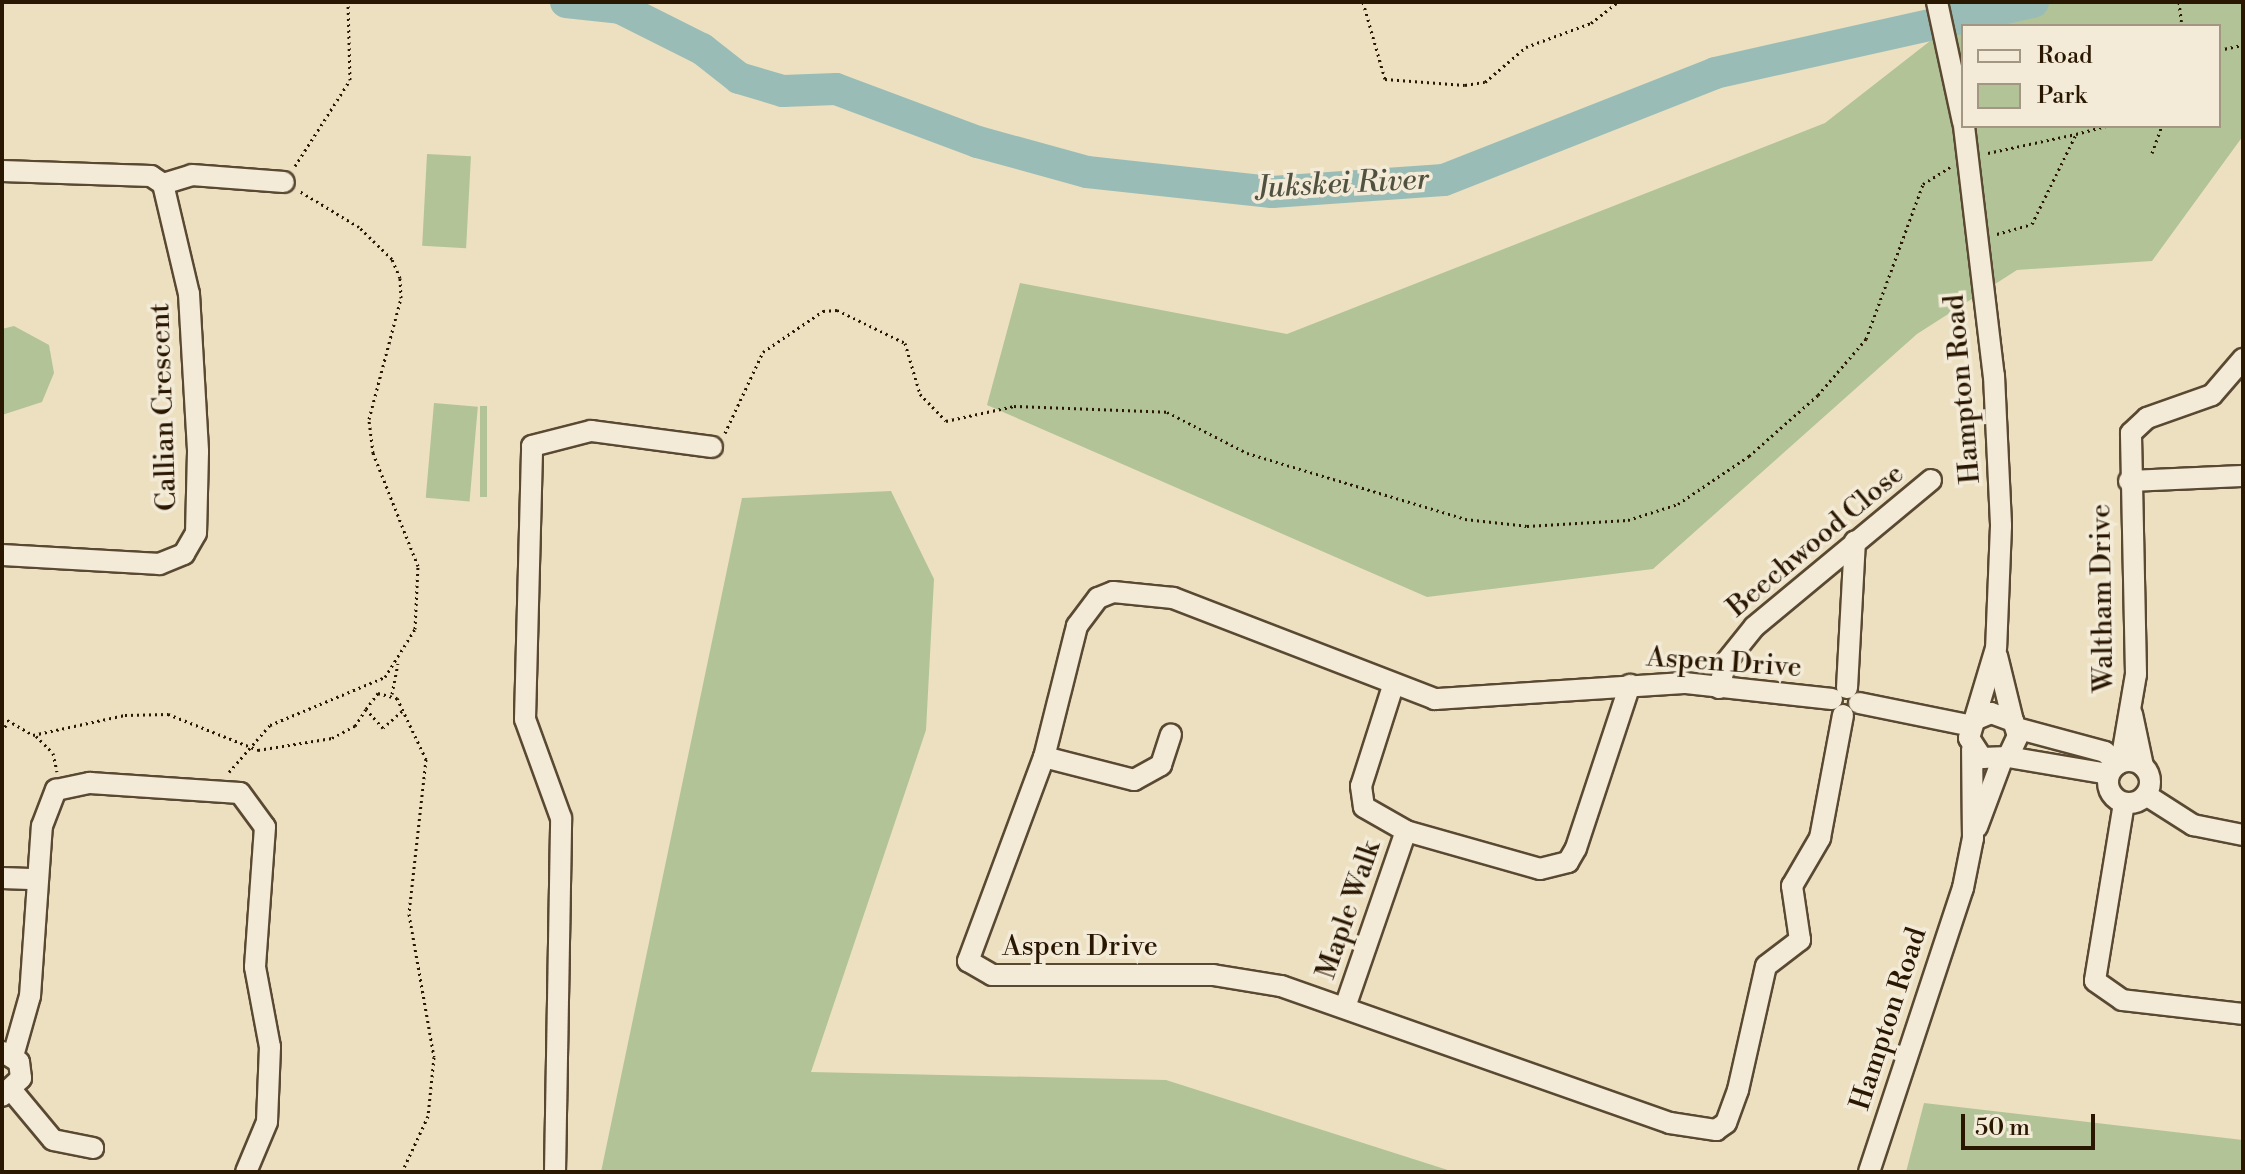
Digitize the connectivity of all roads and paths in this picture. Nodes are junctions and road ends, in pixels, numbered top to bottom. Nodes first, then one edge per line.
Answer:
1 (348, 2) edge
2 (1363, 2) edge
3 (1618, 2) edge
4 (1937, 2) edge
5 (2179, 4) edge
6 (2182, 24) edge
7 (2243, 45) edge
8 (2221, 50) edge
9 (1961, 113) edge
10 (1964, 128) edge
11 (2098, 128) edge
12 (2161, 128) edge
13 (2076, 134) junction
14 (2152, 153) dead end
15 (1970, 159) junction
16 (2, 171) edge
17 (157, 180) junction
18 (284, 182) junction
19 (1977, 236) junction
20 (2243, 360) edge
21 (712, 447) joint
22 (2243, 476) edge
23 (1931, 480) dead end
24 (2129, 481) junction
25 (1855, 541) junction
26 (2, 555) edge
27 (1996, 648) junction
28 (398, 664) junction
29 (1630, 685) junction
30 (1393, 686) junction
31 (1719, 688) junction
32 (392, 694) junction
33 (1845, 701) junction
34 (366, 709) junction
35 (402, 711) junction
36 (2132, 714) junction
37 (2, 717) edge
38 (1974, 722) junction
39 (6, 725) junction
40 (2014, 725) junction
41 (2, 732) edge
42 (33, 735) junction
43 (1171, 735) dead end
44 (252, 749) junction
45 (1972, 749) junction
46 (1044, 757) junction
47 (2005, 758) junction
48 (2143, 766) junction
49 (2116, 767) junction
50 (214, 788) junction
51 (56, 790) junction
52 (2146, 795) junction
53 (2124, 803) junction
54 (1406, 831) junction
55 (2243, 835) edge
56 (1973, 838) junction
57 (2, 878) edge
58 (37, 879) junction
59 (1345, 1007) junction
60 (2243, 1014) edge
61 (8, 1054) edge
62 (8, 1094) edge
63 (93, 1148) dead end
64 (246, 1172) edge
65 (402, 1172) edge
66 (555, 1172) edge
67 (1869, 1172) edge

1 - 18 path
2 - 3 path
4 - 9 street, Hampton Road
5 - 6 path
7 - 8 path
10 - 15 street, Hampton Road
11 - 13 path
12 - 14 path
13 - 15 path
13 - 19 path
15 - 19 street, Hampton Road
15 - 21 path
16 - 17 street
17 - 18 street
17 - 26 street, Callian Crescent
18 - 28 path
19 - 27 street, Hampton Road
20 - 24 street, Waltham Drive
21 - 66 street
22 - 24 street, Waltham Drive
23 - 25 street, Beechwood Close
24 - 36 street, Waltham Drive
25 - 31 street, Beechwood Close
25 - 33 street, Aspen Drive
27 - 38 street, Hampton Road
27 - 40 street, Hampton Road
28 - 32 path
28 - 44 path
29 - 30 street, Aspen Drive
29 - 31 street, Aspen Drive
29 - 54 street
30 - 46 street, Aspen Drive
30 - 54 street
31 - 33 street, Aspen Drive
32 - 34 path
32 - 35 path
33 - 38 street, Aspen Drive
33 - 59 street, Aspen Drive
34 - 35 path
34 - 44 path
35 - 65 path
36 - 48 street, Waltham Drive
36 - 49 street, Waltham Drive
37 - 39 path
38 - 40 street
38 - 45 street, Hampton Road
39 - 41 path
39 - 42 path
40 - 47 street, Hampton Road
40 - 49 street
42 - 44 path
42 - 51 path
43 - 46 street
44 - 50 path
45 - 47 street
45 - 56 street, Hampton Road
46 - 59 street, Aspen Drive
47 - 49 street
47 - 56 street, Hampton Road
48 - 49 street
48 - 52 street
49 - 53 street
50 - 51 street
50 - 64 street
51 - 58 street
52 - 53 street
52 - 55 street
53 - 60 street
54 - 59 street, Maple Walk
56 - 67 street, Hampton Road
57 - 58 street
58 - 61 street
61 - 62 street
62 - 63 street

